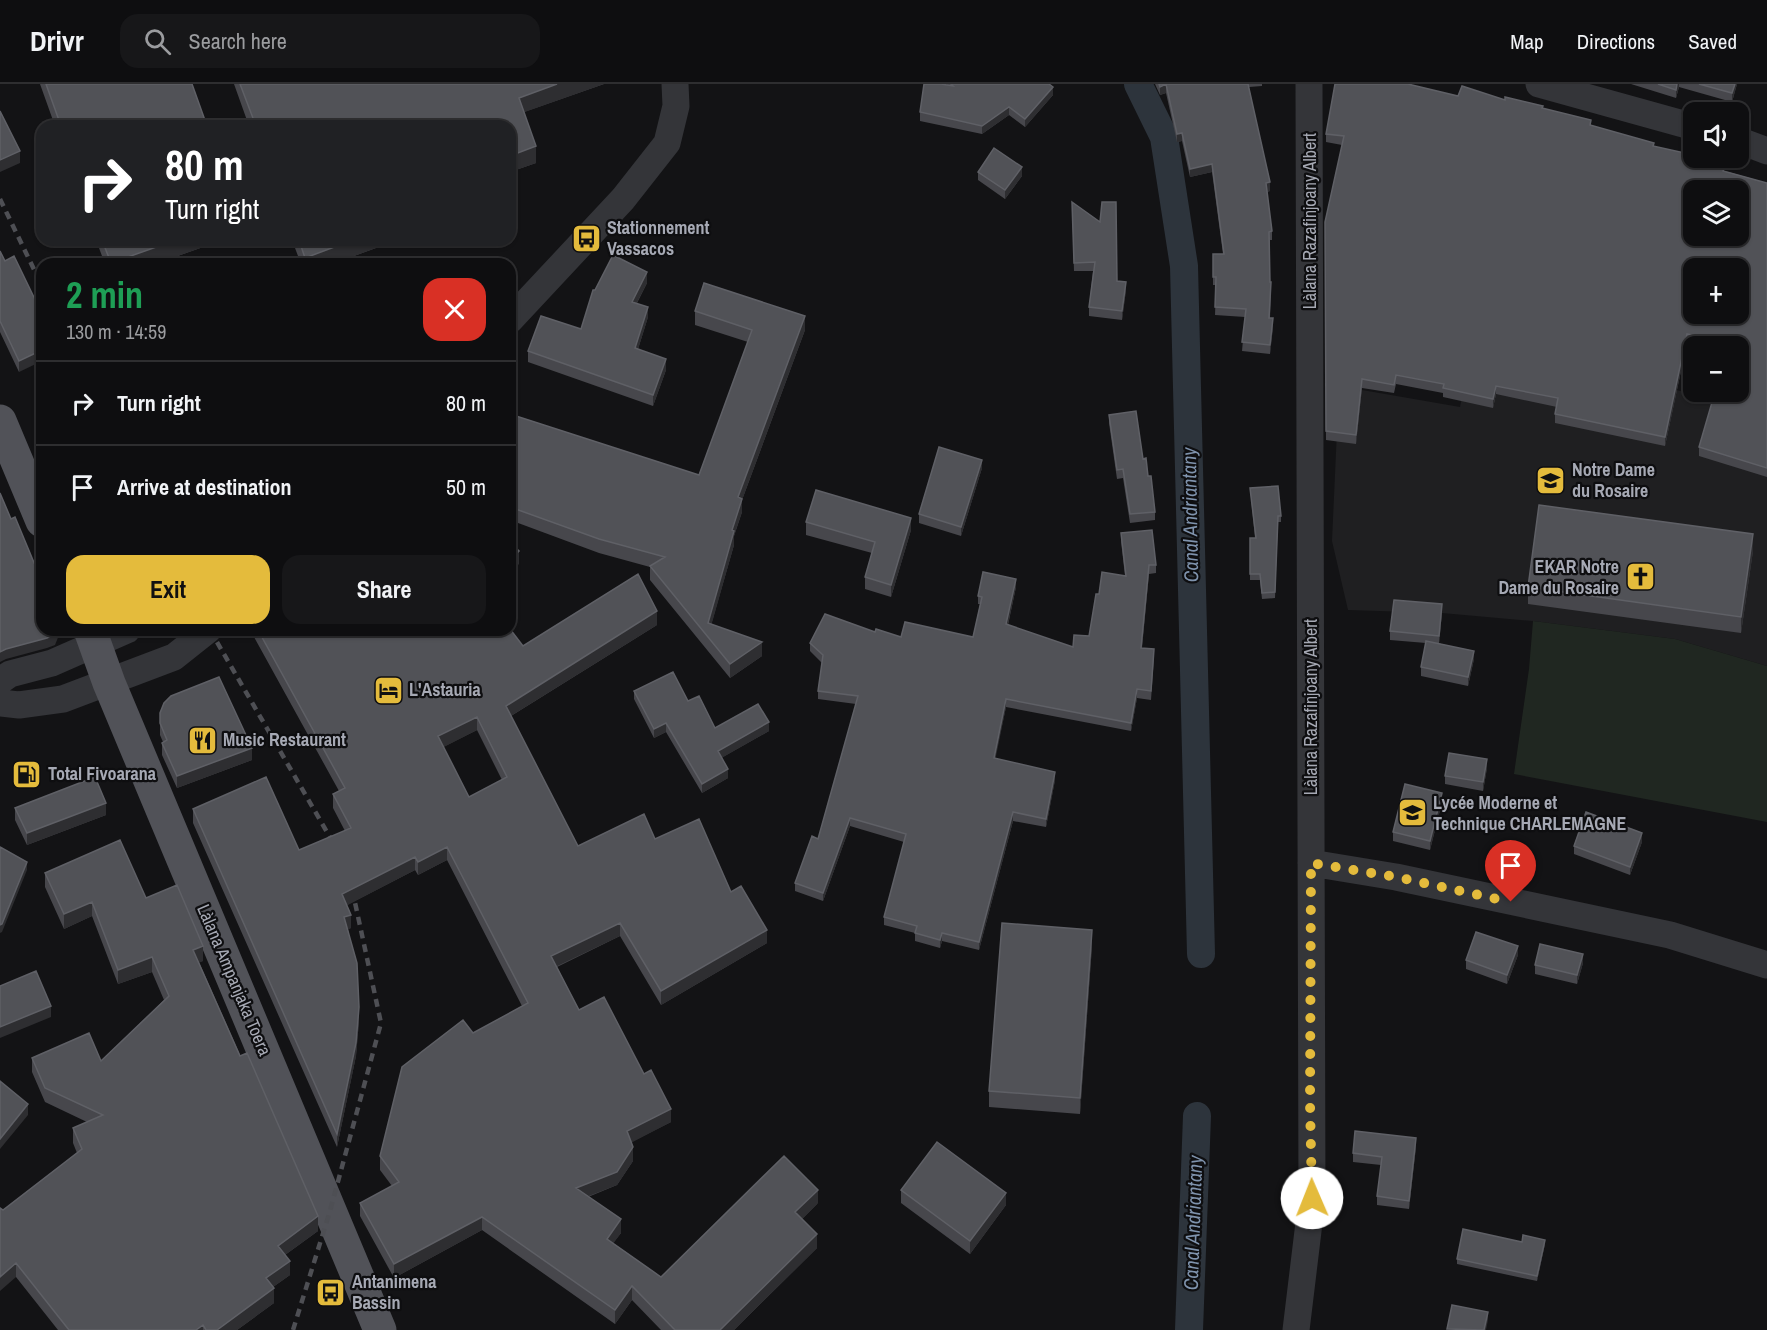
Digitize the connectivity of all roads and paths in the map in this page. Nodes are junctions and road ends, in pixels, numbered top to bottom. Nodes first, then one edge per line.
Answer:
1 (675, 84) edge
2 (1309, 84) edge
3 (1539, 84) edge
4 (1683, 124) edge
5 (516, 314) edge
6 (0, 421) edge
7 (36, 507) edge
8 (200, 636) edge
9 (93, 637) edge
10 (0, 681) edge
11 (109, 683) junction
12 (0, 703) edge
13 (1311, 863) junction
14 (1767, 965) edge
15 (380, 1330) edge
16 (1296, 1330) edge

1 - 5 street
2 - 13 street, Làlana Razafinjoany Albert
3 - 4 street
6 - 7 main road
8 - 11 street
9 - 10 street
9 - 11 main road, Làlana Ampanjaka Toera
11 - 12 street
11 - 15 main road, Làlana Ampanjaka Toera
13 - 14 street
13 - 16 street, Làlana Razafinjoany Albert

